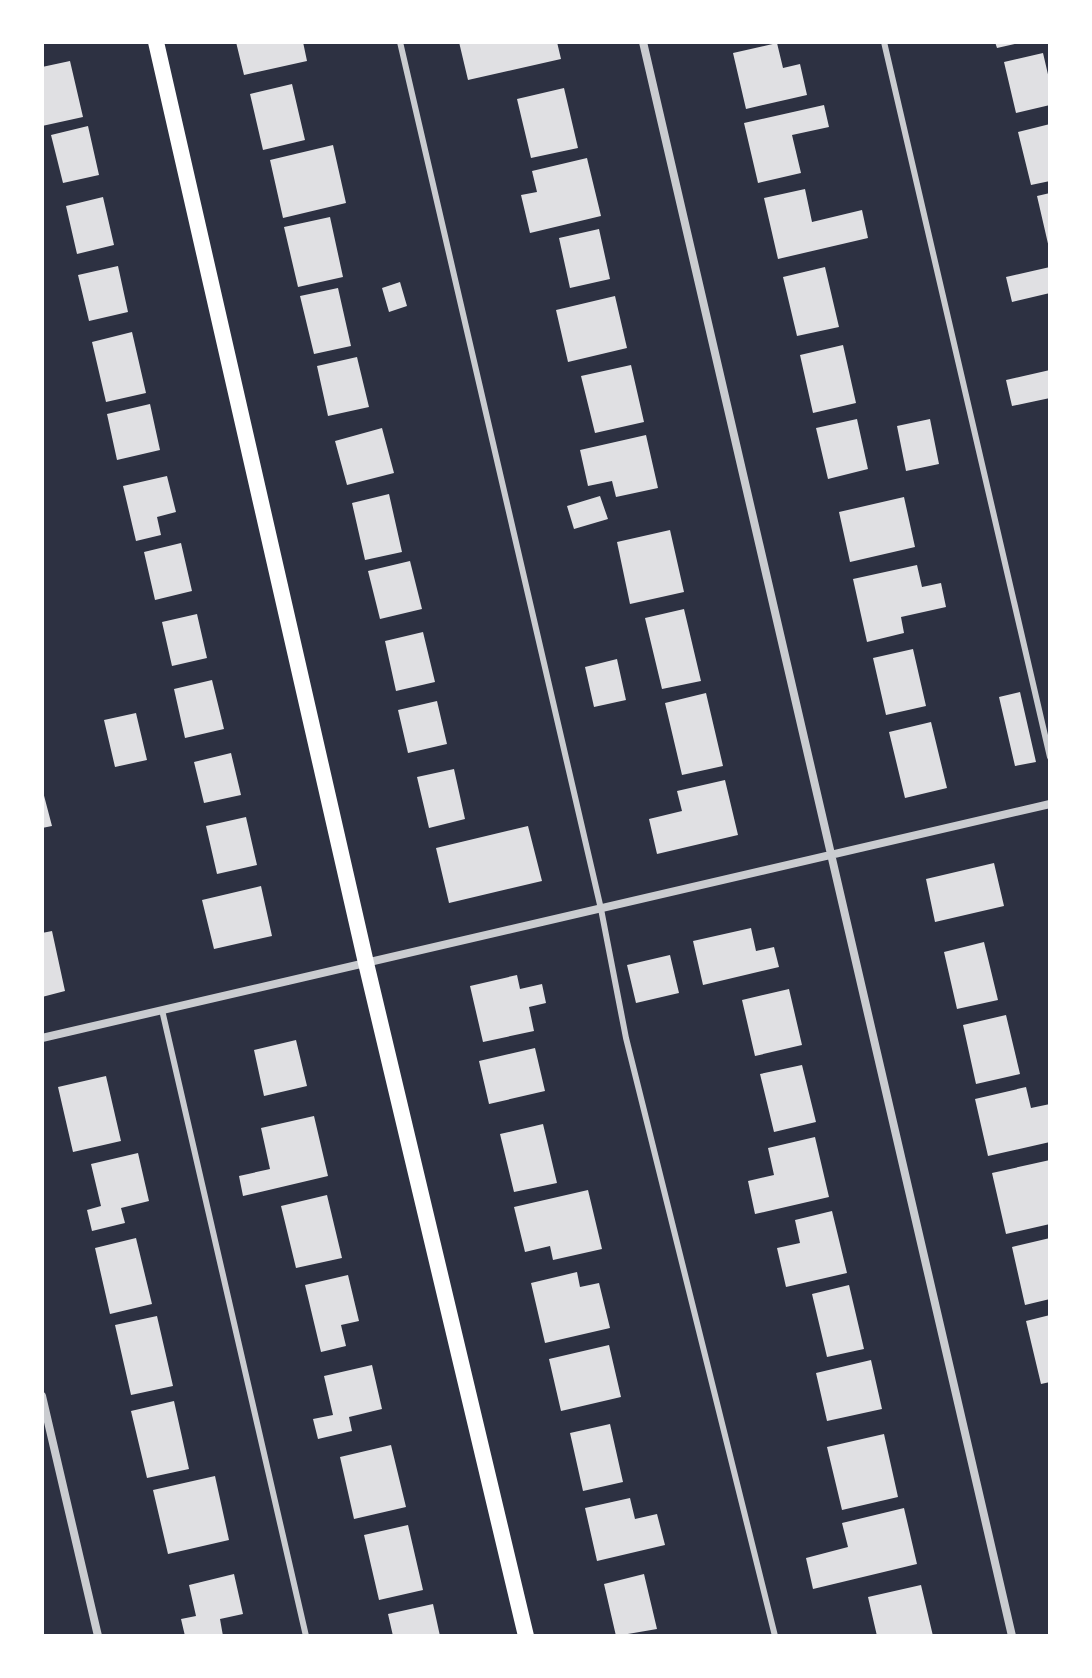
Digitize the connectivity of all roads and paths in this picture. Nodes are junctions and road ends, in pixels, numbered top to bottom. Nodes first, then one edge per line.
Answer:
1 (156, 42) edge
2 (400, 42) edge
3 (643, 42) edge
4 (884, 42) edge
5 (1050, 757) edge
6 (1050, 804) edge
7 (833, 855) junction
8 (601, 909) junction
9 (366, 963) junction
10 (162, 1010) junction
11 (42, 1038) edge
12 (42, 1396) edge
13 (98, 1636) edge
14 (306, 1636) edge
15 (526, 1636) edge
16 (775, 1636) edge
17 (1012, 1636) edge

1 - 9 main road
2 - 8 lane
3 - 7 street
4 - 5 lane
6 - 7 street
7 - 8 street
7 - 17 street
8 - 9 street
8 - 16 lane
9 - 10 street
9 - 15 main road
10 - 11 street
10 - 14 lane
12 - 13 street

